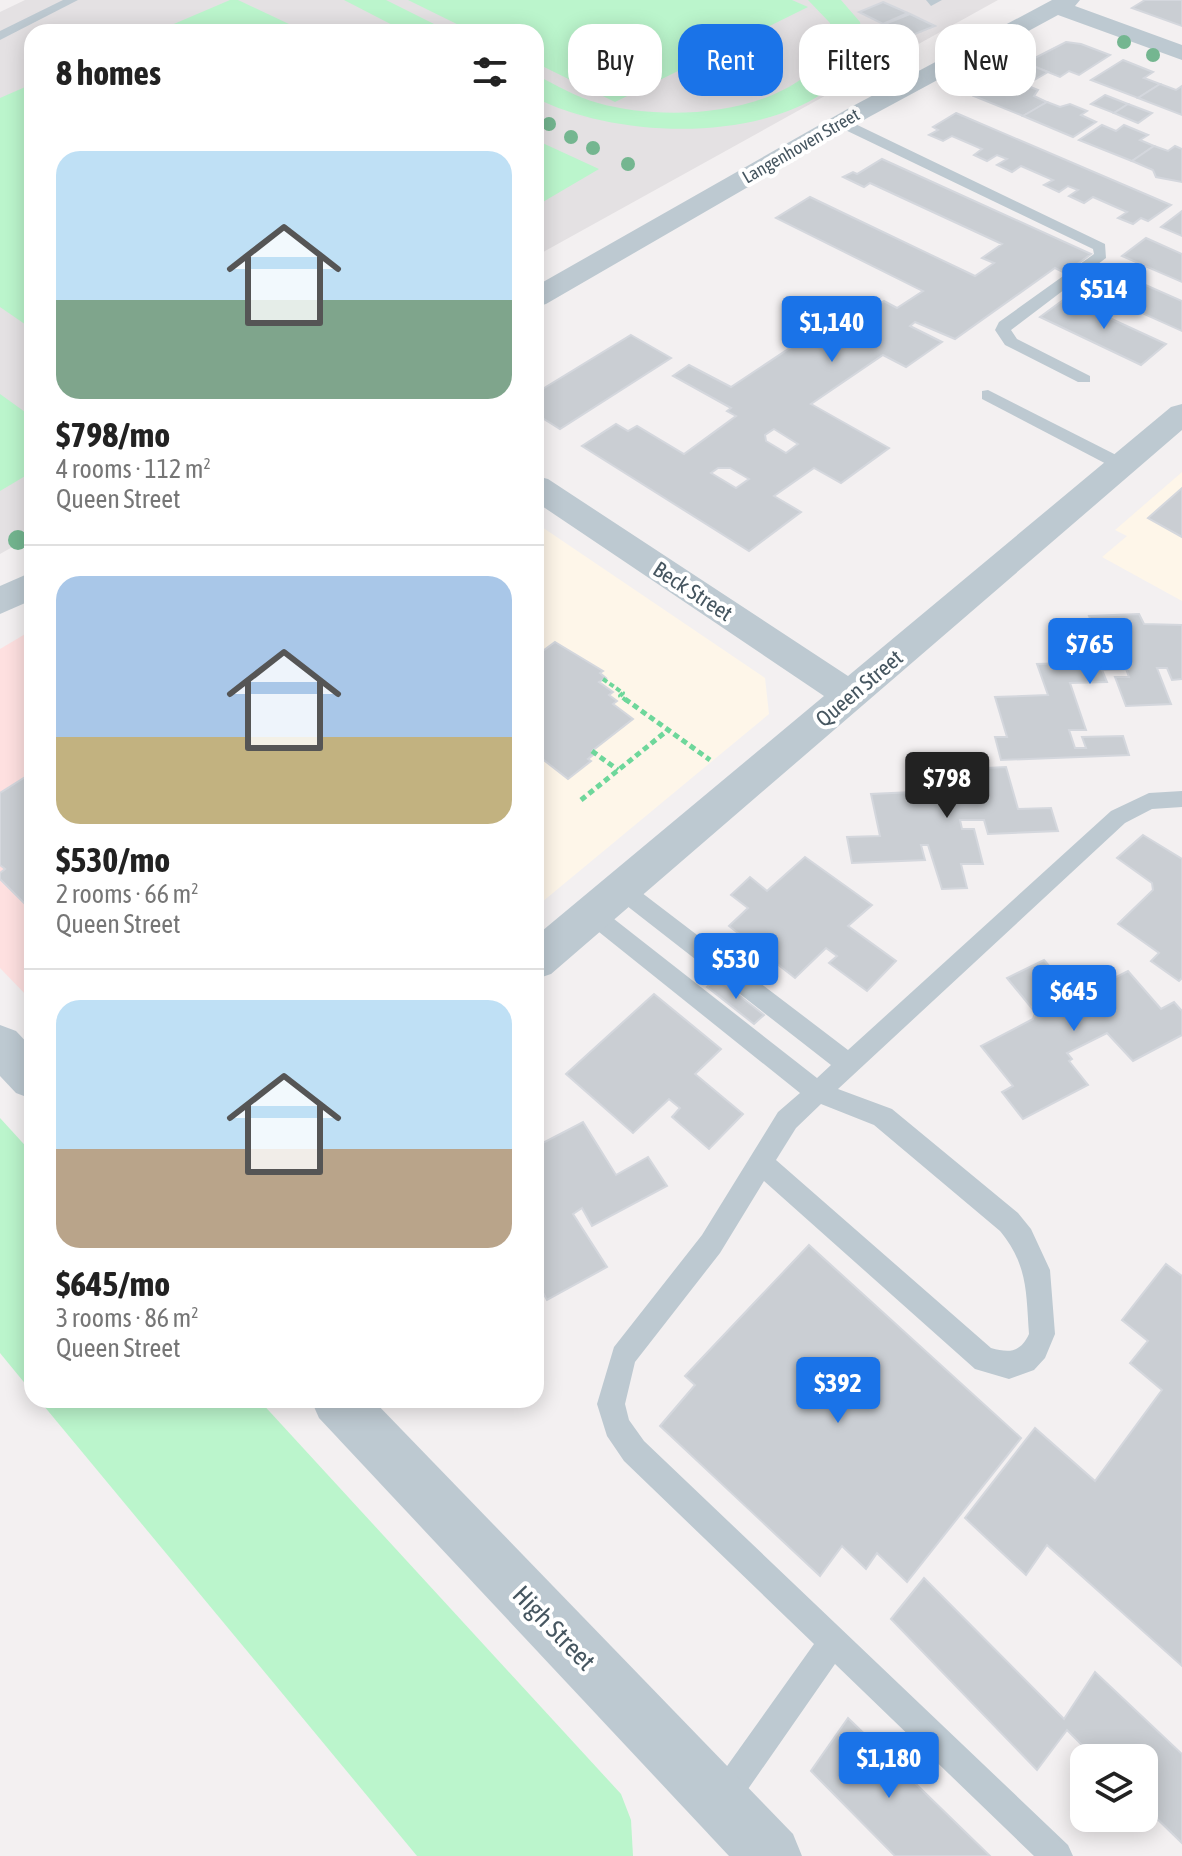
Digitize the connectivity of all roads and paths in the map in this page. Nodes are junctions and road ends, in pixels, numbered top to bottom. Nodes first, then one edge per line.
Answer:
1 (72, 0) edge
2 (1063, 3) edge
3 (0, 36) edge
4 (1182, 53) edge
5 (842, 123) junction
6 (544, 293) edge
7 (1084, 379) dead end
8 (988, 395) dead end
9 (1182, 414) edge
10 (1122, 465) junction
11 (544, 492) edge
12 (24, 588) edge
13 (0, 602) edge
14 (603, 679) dead end
15 (850, 695) junction
16 (668, 730) junction
17 (592, 751) dead end
18 (720, 767) dead end
19 (618, 770) junction
20 (1182, 799) edge
21 (581, 800) dead end
22 (621, 889) junction
23 (592, 914) junction
24 (544, 954) edge
25 (0, 1045) edge
26 (847, 1063) junction
27 (24, 1070) edge
28 (817, 1092) junction
29 (763, 1164) junction
30 (344, 1408) edge
31 (833, 1642) junction
32 (743, 1837) edge
33 (1057, 1856) edge

1 - 3 lane
2 - 4 street
2 - 5 street, Langenhoven Street
5 - 6 street, Langenhoven Street
5 - 7 lane
8 - 10 lane
9 - 10 street, Queen Street
10 - 15 street, Queen Street
11 - 15 street, Beck Street
12 - 13 street
14 - 16 path
15 - 22 street, Queen Street
16 - 18 path
16 - 19 path
17 - 19 path
19 - 21 path
20 - 26 lane
22 - 23 street, Queen Street
22 - 26 lane
23 - 24 street, Queen Street
23 - 28 lane
25 - 27 street
26 - 28 lane
28 - 29 lane
28 - 29 lane
29 - 31 lane
30 - 32 street, High Street
31 - 32 lane
31 - 33 lane

